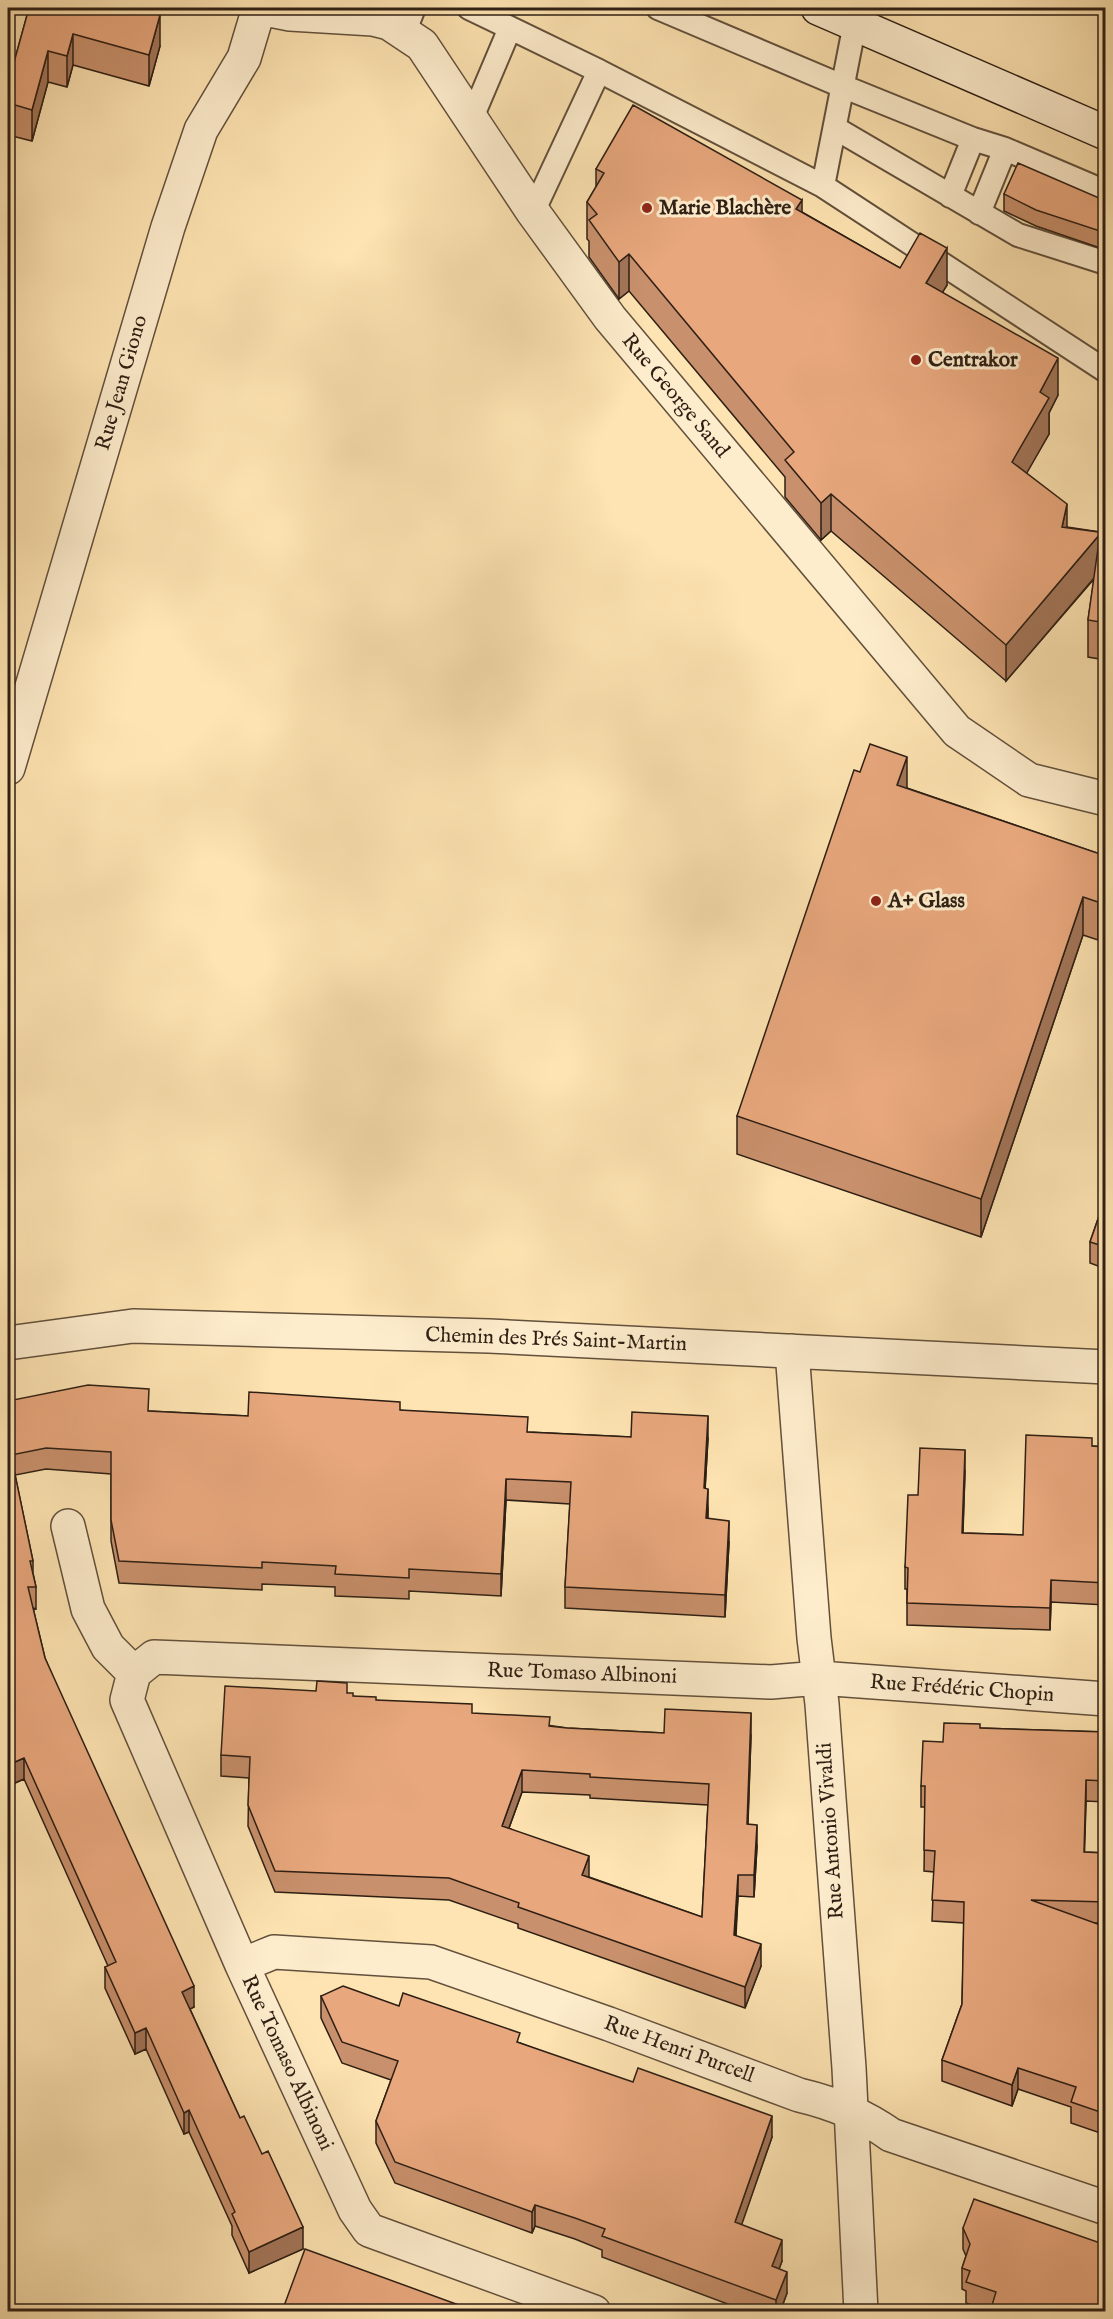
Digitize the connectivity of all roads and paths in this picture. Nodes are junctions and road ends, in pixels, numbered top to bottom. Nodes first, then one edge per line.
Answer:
1 (259, 8) edge
2 (469, 8) edge
3 (658, 8) edge
4 (818, 8) edge
5 (409, 20) edge
6 (855, 23) junction
7 (510, 28) junction
8 (599, 71) junction
9 (842, 86) junction
10 (471, 120) junction
11 (835, 128) junction
12 (1106, 133) edge
13 (973, 140) junction
14 (1005, 149) junction
15 (823, 186) junction
16 (1106, 192) edge
17 (950, 196) junction
18 (533, 212) junction
19 (979, 213) junction
20 (1106, 263) edge
21 (1106, 371) edge
22 (8, 768) edge
23 (1106, 799) edge
24 (8, 1342) edge
25 (792, 1351) junction
26 (1106, 1366) edge
27 (68, 1526) dead end
28 (134, 1673) junction
29 (819, 1678) junction
30 (1106, 1699) edge
31 (242, 1965) junction
32 (851, 2111) junction
33 (1106, 2208) edge
34 (594, 2312) edge
35 (861, 2312) edge

1 - 5 street, Rue George Sand
1 - 22 street, Rue Jean Giono
2 - 7 lane
3 - 9 lane
4 - 6 street
5 - 10 street, Rue George Sand
6 - 9 lane
6 - 12 street
7 - 8 lane
7 - 10 lane
8 - 15 lane
8 - 18 lane
9 - 11 lane
9 - 13 lane
10 - 18 street, Rue George Sand
11 - 15 lane
11 - 17 lane
13 - 14 lane
13 - 17 lane
14 - 16 lane
14 - 19 lane
15 - 21 lane
17 - 19 lane
18 - 23 street, Rue George Sand
19 - 20 lane
24 - 25 street, Chemin des Prés Saint-Martin
25 - 26 street, Chemin des Prés Saint-Martin
25 - 29 street, Rue Antonio Vivaldi
27 - 28 street
28 - 29 street, Rue Tomaso Albinoni
28 - 31 street, Rue Tomaso Albinoni
29 - 30 street, Rue Frédéric Chopin
29 - 32 street, Rue Antonio Vivaldi
31 - 32 street, Rue Henri Purcell
31 - 34 street, Rue Tomaso Albinoni
32 - 33 street, Rue Henri Purcell
32 - 35 street, Rue Antonio Vivaldi

